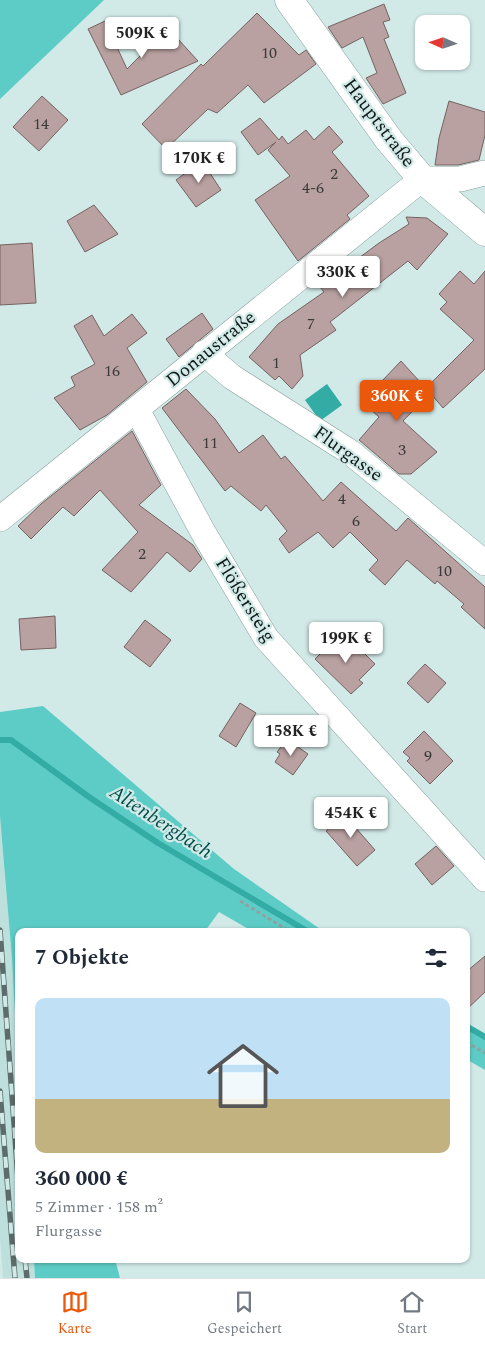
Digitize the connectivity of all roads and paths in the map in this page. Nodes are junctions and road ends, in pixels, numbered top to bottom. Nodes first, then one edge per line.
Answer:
1 (289, 0) edge
2 (485, 173) edge
3 (422, 179) junction
4 (485, 232) edge
5 (204, 353) junction
6 (137, 410) junction
7 (0, 519) edge
8 (485, 563) edge
9 (485, 879) edge
10 (240, 901) dead end
11 (284, 928) edge
12 (470, 1044) edge
13 (485, 1053) edge

1 - 3 main road, Hauptstraße
2 - 3 street
3 - 4 main road, Hauptstraße
3 - 5 street, Donaustraße
5 - 6 street, Donaustraße
5 - 8 street, Flurgasse
6 - 7 street, Donaustraße
6 - 9 street, Flößersteig
10 - 11 path
12 - 13 path

